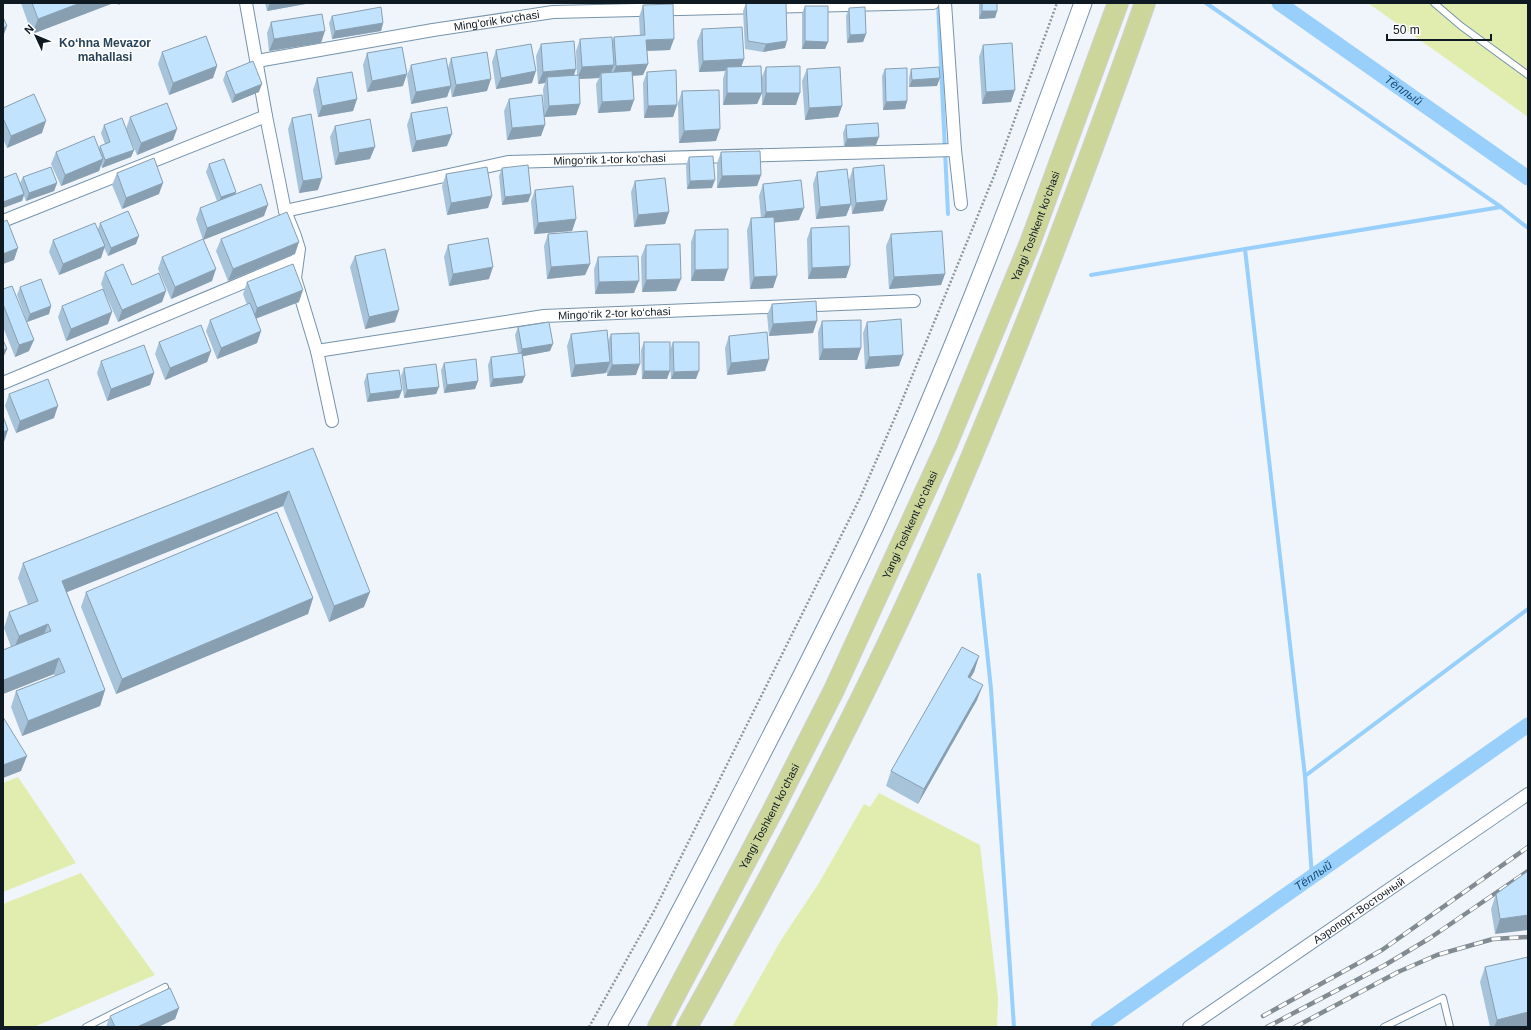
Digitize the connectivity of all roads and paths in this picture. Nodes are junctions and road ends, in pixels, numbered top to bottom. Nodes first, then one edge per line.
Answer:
1 (246, 3) edge
2 (932, 3) edge
3 (945, 3) edge
4 (1057, 3) edge
5 (1083, 3) edge
6 (1118, 3) edge
7 (1145, 3) edge
8 (1434, 3) edge
9 (257, 61) junction
10 (1528, 75) edge
11 (266, 116) junction
12 (955, 150) junction
13 (961, 204) dead end
14 (285, 211) junction
15 (3, 221) edge
16 (297, 260) junction
17 (914, 301) dead end
18 (317, 351) junction
19 (3, 383) edge
20 (332, 421) dead end
21 (1528, 794) edge
22 (165, 987) dead end
23 (86, 1027) edge
24 (589, 1027) edge
25 (617, 1027) edge
26 (658, 1027) edge
27 (687, 1027) edge
28 (1189, 1027) edge
29 (1384, 1027) edge
30 (1450, 1027) edge

1 - 9 street
2 - 9 street, Ming'orik ko'chasi
3 - 12 street
4 - 24 path
5 - 25 main road
6 - 26 highway, Yangi Toshkent ko‘chasi
7 - 27 highway
8 - 10 lane
9 - 11 street
11 - 14 street
11 - 15 street
12 - 13 street
12 - 14 street, Mingo‘rik 1-tor ko‘chasi
14 - 16 street
16 - 18 street
16 - 19 street
17 - 18 street, Mingo‘rik 2-tor ko‘chasi
18 - 20 street
21 - 28 street, Аэропорт-Восточный
22 - 23 lane
29 - 30 lane

